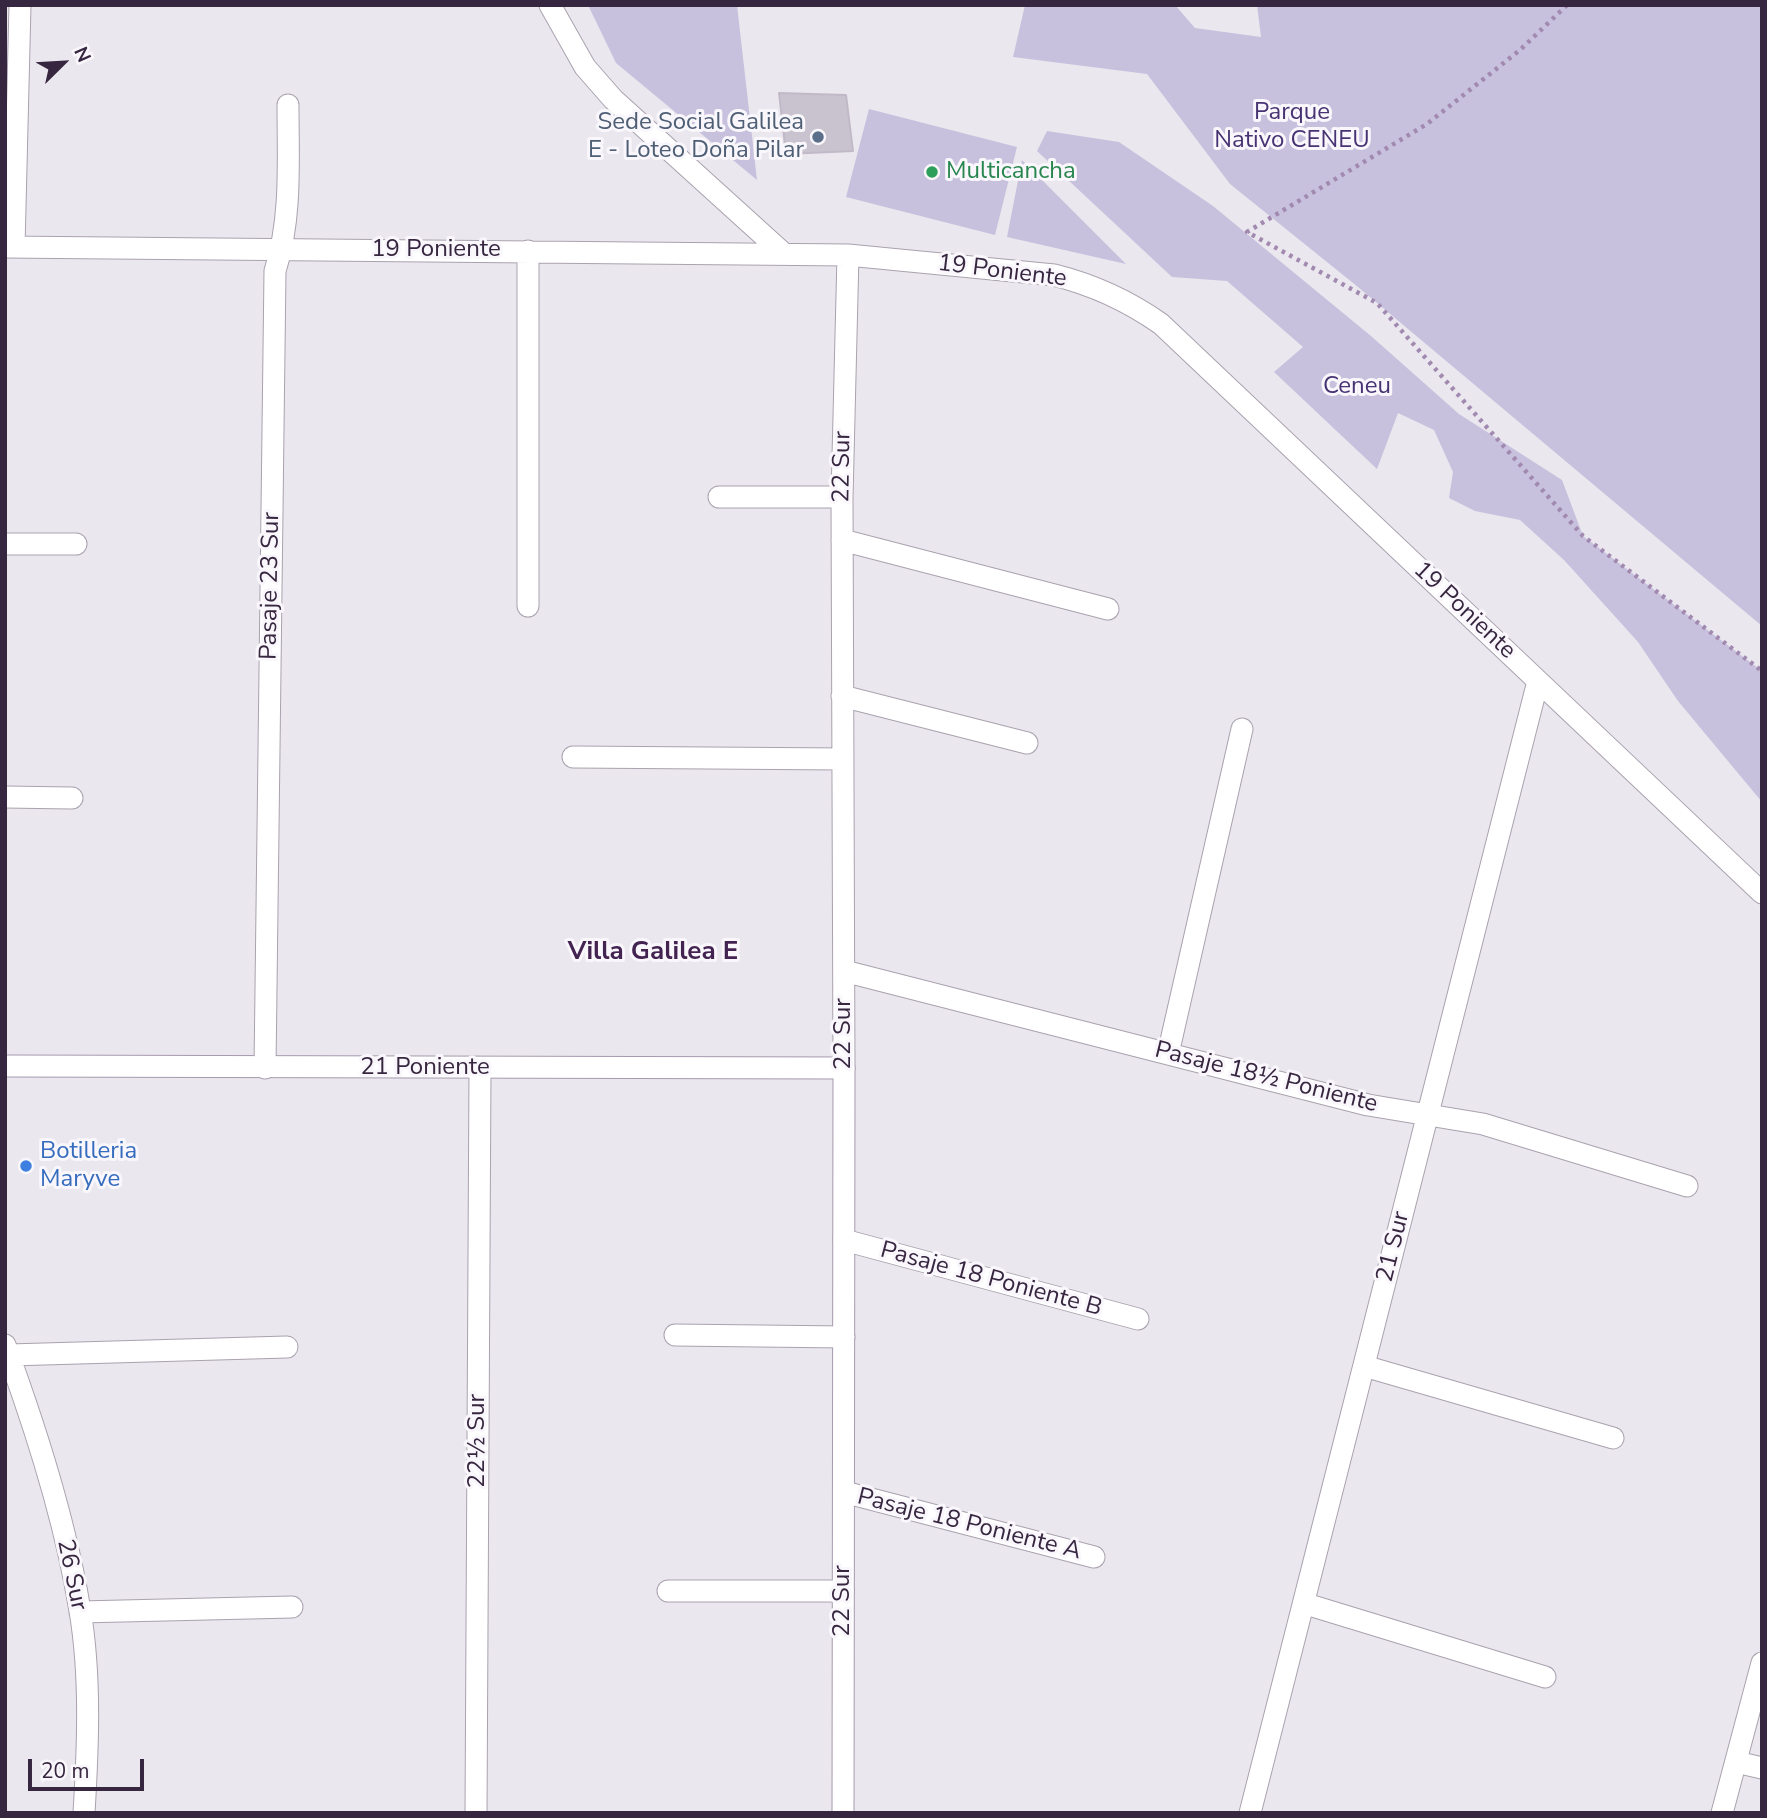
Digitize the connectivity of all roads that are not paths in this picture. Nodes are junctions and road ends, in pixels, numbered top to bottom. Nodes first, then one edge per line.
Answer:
1 (20, 5) edge
2 (550, 5) edge
3 (288, 104) dead end
4 (10, 247) edge
5 (282, 249) junction
6 (528, 251) junction
7 (783, 253) junction
8 (848, 254) junction
9 (719, 496) dead end
10 (842, 497) junction
11 (842, 540) junction
12 (5, 544) edge
13 (76, 544) dead end
14 (528, 606) dead end
15 (1108, 609) dead end
16 (1538, 681) junction
17 (842, 696) junction
18 (1242, 729) dead end
19 (1027, 744) dead end
20 (573, 757) dead end
21 (843, 759) junction
22 (5, 797) edge
23 (72, 798) dead end
24 (1762, 893) edge
25 (844, 971) junction
26 (1168, 1054) junction
27 (5, 1066) edge
28 (265, 1068) junction
29 (480, 1068) junction
30 (844, 1068) junction
31 (1428, 1115) junction
32 (1687, 1186) dead end
33 (844, 1240) junction
34 (1138, 1320) dead end
35 (675, 1335) dead end
36 (844, 1337) junction
37 (287, 1347) dead end
38 (7, 1350) edge
39 (1364, 1366) junction
40 (1613, 1438) dead end
41 (844, 1492) junction
42 (1094, 1557) dead end
43 (668, 1591) dead end
44 (843, 1591) junction
45 (1306, 1604) junction
46 (292, 1607) dead end
47 (80, 1612) junction
48 (1762, 1663) edge
49 (1545, 1677) dead end
50 (1736, 1762) junction
51 (1762, 1769) edge
52 (84, 1813) edge
53 (475, 1813) edge
54 (843, 1813) edge
55 (1250, 1813) edge
56 (1722, 1813) edge

1 - 4 street
2 - 7 street
3 - 5 street, Pasaje 23 Sur
4 - 5 street, 19 Poniente
5 - 6 street, 19 Poniente
5 - 28 street, Pasaje 23 Sur
6 - 7 street, 19 Poniente
6 - 14 street
7 - 8 street, 19 Poniente
8 - 10 street, 22 Sur
8 - 16 street, 19 Poniente
9 - 10 street
10 - 11 street, 22 Sur
11 - 15 street
11 - 17 street, 22 Sur
12 - 13 street
16 - 24 street, 19 Poniente
16 - 31 street, 21 Sur
17 - 19 street
17 - 21 street, 22 Sur
18 - 26 street
20 - 21 street
21 - 25 street, 22 Sur
22 - 23 street
25 - 26 street, Pasaje 18½ Poniente
25 - 30 street, 22 Sur
26 - 31 street, Pasaje 18½ Poniente
27 - 28 street, 21 Poniente
28 - 29 street, 21 Poniente
29 - 30 street, 21 Poniente
29 - 53 street, 22½ Sur
30 - 33 street, 22 Sur
31 - 32 street, Pasaje 18½ Poniente
31 - 39 street, 21 Sur
33 - 34 street, Pasaje 18 Poniente B
33 - 36 street, 22 Sur
35 - 36 street
36 - 41 street, 22 Sur
37 - 38 street
38 - 47 street, 26 Sur
39 - 40 street
39 - 45 street, 21 Sur
41 - 42 street, Pasaje 18 Poniente A
41 - 44 street, 22 Sur
43 - 44 street
44 - 54 street, 22 Sur
45 - 49 street
45 - 55 street, 21 Sur
46 - 47 street
47 - 52 street, 26 Sur
48 - 50 street
50 - 51 street
50 - 56 street

